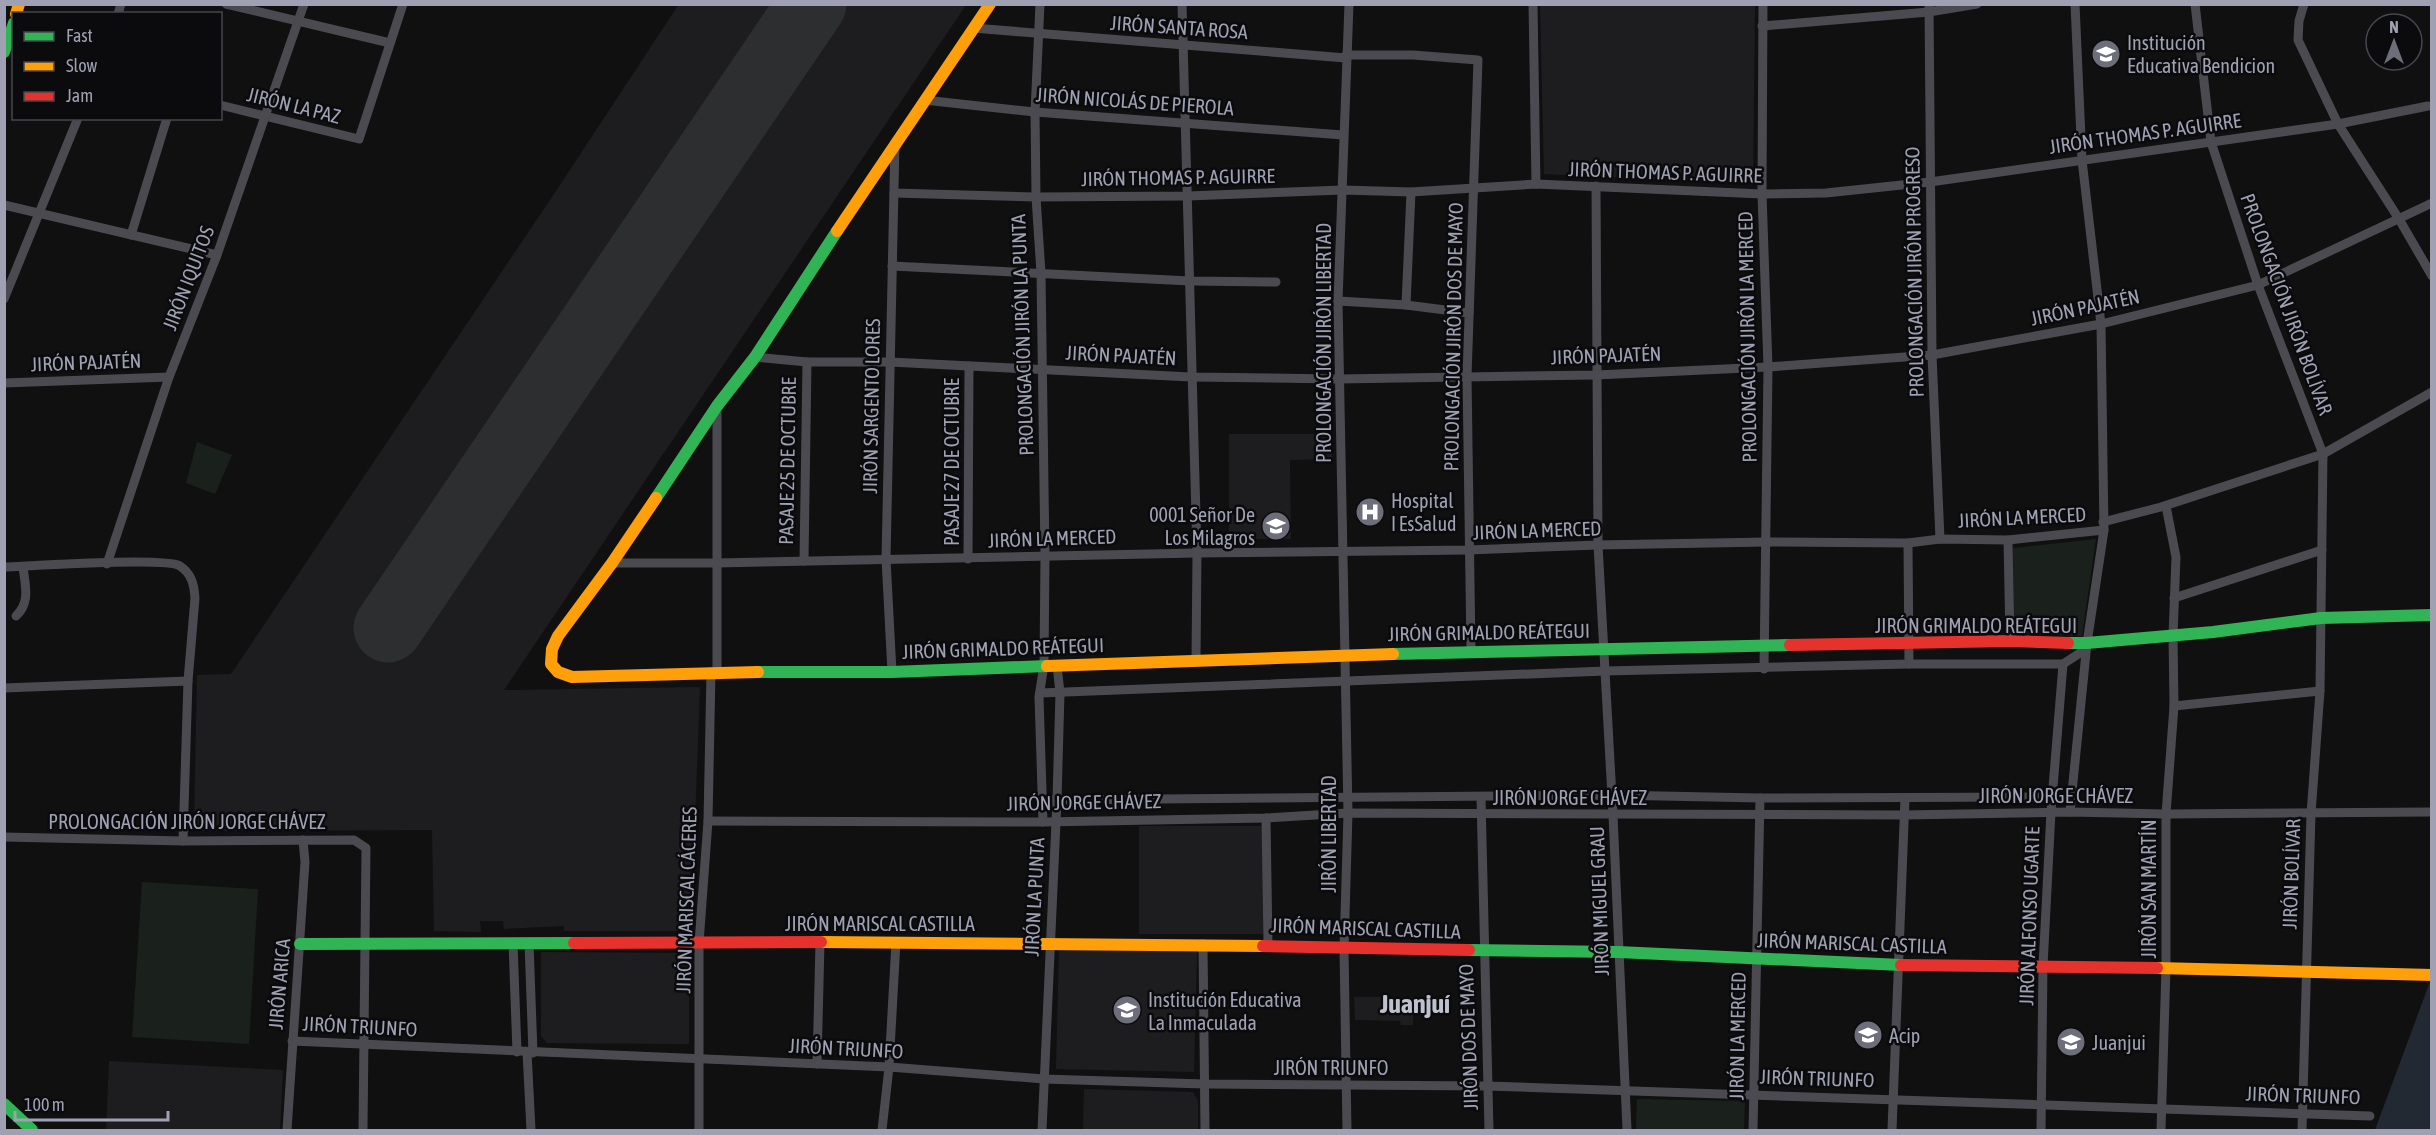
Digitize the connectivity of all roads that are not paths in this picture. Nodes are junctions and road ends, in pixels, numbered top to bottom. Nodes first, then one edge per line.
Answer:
1 (226, 4) edge
2 (304, 4) edge
3 (402, 4) edge
4 (990, 4) edge
5 (1040, 4) edge
6 (1182, 4) edge
7 (1349, 4) edge
8 (1533, 4) edge
9 (1763, 4) edge
10 (1977, 4) edge
11 (2075, 4) edge
12 (2195, 4) edge
13 (2304, 4) edge
14 (1929, 8) edge
15 (298, 21) junction
16 (1762, 26) junction
17 (973, 28) junction
18 (12, 29) edge
19 (1039, 35) junction
20 (390, 43) junction
21 (1182, 45) junction
22 (4, 54) edge
23 (1346, 56) junction
24 (1478, 60) joint
25 (924, 100) junction
26 (222, 105) edge
27 (2428, 106) dead end
28 (1035, 112) junction
29 (265, 116) junction
30 (77, 120) edge
31 (166, 120) edge
32 (1185, 123) junction
33 (2338, 124) junction
34 (1343, 135) junction
35 (895, 142) junction
36 (2211, 142) junction
37 (2082, 160) junction
38 (1930, 182) junction
39 (1536, 184) junction
40 (1596, 186) junction
41 (1474, 187) junction
42 (1342, 190) junction
43 (1411, 192) junction
44 (894, 193) junction
45 (1762, 194) junction
46 (1188, 196) junction
47 (1036, 197) junction
48 (2432, 203) edge
49 (4, 205) edge
50 (40, 213) junction
51 (2398, 219) junction
52 (131, 235) junction
53 (218, 255) junction
54 (892, 266) junction
55 (1041, 273) junction
56 (2432, 276) edge
57 (1190, 281) junction
58 (1276, 282) dead end
59 (2258, 285) junction
60 (4, 299) edge
61 (1338, 301) junction
62 (1406, 304) junction
63 (1469, 313) junction
64 (2101, 324) junction
65 (1932, 355) junction
66 (755, 357) junction
67 (807, 362) junction
68 (890, 362) junction
69 (969, 366) junction
70 (1768, 367) junction
71 (1042, 368) junction
72 (1596, 375) junction
73 (1467, 376) junction
74 (169, 377) junction
75 (1191, 377) junction
76 (1338, 379) junction
77 (4, 383) edge
78 (2432, 392) edge
79 (717, 406) junction
80 (2323, 454) junction
81 (2166, 506) junction
82 (2104, 526) junction
83 (1940, 539) junction
84 (2008, 540) junction
85 (1767, 542) junction
86 (1908, 543) junction
87 (1598, 545) junction
88 (1342, 550) junction
89 (1469, 550) junction
90 (2322, 550) junction
91 (1197, 553) junction
92 (1045, 556) junction
93 (886, 559) junction
94 (968, 559) junction
95 (804, 561) junction
96 (612, 562) junction
97 (717, 563) junction
98 (107, 564) junction
99 (4, 567) edge
100 (24, 567) junction
101 (2174, 598) junction
102 (2432, 615) edge
103 (16, 616) dead end
104 (2321, 618) junction
105 (2173, 636) junction
106 (2010, 641) junction
107 (2087, 643) junction
108 (1910, 644) junction
109 (1765, 646) junction
110 (1603, 649) junction
111 (1471, 651) junction
112 (1344, 655) junction
113 (1196, 660) junction
114 (1909, 664) junction
115 (2063, 664) junction
116 (1044, 665) junction
117 (1057, 665) junction
118 (1764, 669) junction
119 (1605, 670) junction
120 (714, 672) junction
121 (892, 672) junction
122 (188, 681) junction
123 (1345, 681) junction
124 (4, 688) edge
125 (2320, 691) junction
126 (1040, 693) junction
127 (1059, 693) junction
128 (2174, 706) junction
129 (1612, 795) junction
130 (1347, 797) junction
131 (2052, 797) junction
132 (1481, 798) junction
133 (1760, 798) junction
134 (1905, 798) junction
135 (1042, 800) junction
136 (1058, 800) junction
137 (2051, 812) junction
138 (2070, 812) junction
139 (2432, 812) edge
140 (1348, 813) junction
141 (1760, 813) junction
142 (2166, 814) junction
143 (2311, 814) junction
144 (1482, 815) junction
145 (1613, 815) junction
146 (1904, 815) junction
147 (1266, 818) junction
148 (1056, 820) junction
149 (708, 821) junction
150 (1043, 822) junction
151 (4, 837) edge
152 (303, 840) junction
153 (183, 841) junction
154 (897, 942) junction
155 (1050, 942) junction
156 (513, 943) junction
157 (530, 943) junction
158 (699, 943) junction
159 (820, 943) junction
160 (300, 944) junction
161 (1203, 944) junction
162 (1268, 945) junction
163 (365, 946) junction
164 (1344, 949) junction
165 (1484, 951) junction
166 (1618, 952) junction
167 (1757, 959) junction
168 (1898, 965) junction
169 (2043, 966) junction
170 (2166, 968) junction
171 (2306, 971) junction
172 (2432, 975) edge
173 (292, 1041) junction
174 (365, 1044) junction
175 (526, 1052) junction
176 (699, 1059) junction
177 (817, 1064) junction
178 (889, 1067) junction
179 (1044, 1079) junction
180 (1204, 1084) junction
181 (1346, 1085) junction
182 (1487, 1086) junction
183 (1625, 1091) junction
184 (1754, 1094) junction
185 (1893, 1098) junction
186 (2042, 1103) junction
187 (4, 1104) edge
188 (2161, 1108) junction
189 (4, 1113) edge
190 (2303, 1114) junction
191 (2370, 1116) dead end
192 (10, 1126) dead end
193 (32, 1131) edge
194 (287, 1131) edge
195 (363, 1131) edge
196 (531, 1131) edge
197 (699, 1131) edge
198 (882, 1131) edge
199 (1041, 1131) edge
200 (1205, 1131) edge
201 (1347, 1131) edge
202 (1489, 1131) edge
203 (1626, 1131) edge
204 (1753, 1131) edge
205 (1892, 1131) edge
206 (2041, 1131) edge
207 (2161, 1131) edge
208 (2302, 1131) edge

1 - 15 street
2 - 15 street, JIRÓN IQUITOS
3 - 20 street
4 - 17 main road
5 - 19 street, PROLONGACIÓN JIRÓN LA PUNTA
6 - 21 street
7 - 23 street, PROLONGACIÓN JIRÓN LIBERTAD
8 - 39 street
9 - 16 street, PROLONGACIÓN JIRÓN LA MERCED
10 - 14 street
11 - 37 street
12 - 36 street, PROLONGACIÓN JIRÓN BOLÍVAR
13 - 33 street
14 - 16 street
14 - 38 street, PROLONGACIÓN JIRÓN PROGRESO
15 - 20 street
15 - 29 street, JIRÓN IQUITOS
16 - 45 street, PROLONGACIÓN JIRÓN LA MERCED
17 - 19 street, JIRÓN SANTA ROSA
17 - 25 main road
18 - 22 main road
19 - 21 street, JIRÓN SANTA ROSA
19 - 28 street, PROLONGACIÓN JIRÓN LA PUNTA
20 - 29 street, JIRÓN LA PAZ
21 - 23 street, JIRÓN SANTA ROSA
21 - 32 street
23 - 24 street, JIRÓN SANTA ROSA
23 - 34 street, PROLONGACIÓN JIRÓN LIBERTAD
24 - 41 street, PROLONGACIÓN JIRÓN DOS DE MAYO
25 - 28 street, JIRÓN NICOLÁS DE PIEROLA
25 - 35 main road
26 - 29 street, JIRÓN LA PAZ
27 - 33 street, JIRÓN THOMAS P. AGUIRRE
28 - 32 street, JIRÓN NICOLÁS DE PIEROLA
28 - 47 street, PROLONGACIÓN JIRÓN LA PUNTA
29 - 53 street, JIRÓN IQUITOS
30 - 50 street
31 - 52 street
32 - 34 street, JIRÓN NICOLÁS DE PIEROLA
32 - 46 street
33 - 36 street, JIRÓN THOMAS P. AGUIRRE
33 - 51 street
34 - 42 street, PROLONGACIÓN JIRÓN LIBERTAD
35 - 44 street, JIRÓN SARGENTO LORES
35 - 66 main road
36 - 37 street, JIRÓN THOMAS P. AGUIRRE
36 - 59 street, PROLONGACIÓN JIRÓN BOLÍVAR
37 - 38 street, JIRÓN THOMAS P. AGUIRRE
37 - 64 street
38 - 45 street, JIRÓN THOMAS P. AGUIRRE
38 - 65 street, PROLONGACIÓN JIRÓN PROGRESO
39 - 40 street, JIRÓN THOMAS P. AGUIRRE
39 - 41 street, JIRÓN THOMAS P. AGUIRRE
40 - 45 street, JIRÓN THOMAS P. AGUIRRE
40 - 72 street, JIRÓN MIGUEL GRAU
41 - 43 street, JIRÓN THOMAS P. AGUIRRE
41 - 63 street, PROLONGACIÓN JIRÓN DOS DE MAYO
42 - 43 street, JIRÓN THOMAS P. AGUIRRE
42 - 46 street, JIRÓN THOMAS P. AGUIRRE
42 - 61 street, PROLONGACIÓN JIRÓN LIBERTAD
43 - 62 street
44 - 47 street, JIRÓN THOMAS P. AGUIRRE
44 - 54 street, JIRÓN SARGENTO LORES
45 - 70 street, PROLONGACIÓN JIRÓN LA MERCED
46 - 47 street, JIRÓN THOMAS P. AGUIRRE
46 - 57 street
47 - 55 street, PROLONGACIÓN JIRÓN LA PUNTA
48 - 51 street, JIRÓN PAJATÉN
49 - 50 street
50 - 52 street
50 - 60 street
51 - 56 street
51 - 59 street, JIRÓN PAJATÉN
52 - 53 street
53 - 74 street, JIRÓN IQUITOS
54 - 55 street
54 - 68 street, JIRÓN SARGENTO LORES
55 - 57 street
55 - 71 street, PROLONGACIÓN JIRÓN LA PUNTA
57 - 58 street
57 - 75 street
59 - 64 street, JIRÓN PAJATÉN
59 - 80 street, PROLONGACIÓN JIRÓN BOLÍVAR
61 - 62 street
61 - 76 street, PROLONGACIÓN JIRÓN LIBERTAD
62 - 63 street
63 - 73 street, PROLONGACIÓN JIRÓN DOS DE MAYO
64 - 65 street, JIRÓN PAJATÉN
64 - 82 street
65 - 70 street, JIRÓN PAJATÉN
65 - 83 street, PROLONGACIÓN JIRÓN PROGRESO
66 - 67 street, JIRÓN PAJATÉN
66 - 79 main road
67 - 68 street, JIRÓN PAJATÉN
67 - 95 street, PASAJE 25 DE OCTUBRE
68 - 69 street, JIRÓN PAJATÉN
68 - 93 street, JIRÓN SARGENTO LORES
69 - 71 street, JIRÓN PAJATÉN
69 - 94 street, PASAJE 27 DE OCTUBRE
70 - 72 street, JIRÓN PAJATÉN
70 - 85 street, PROLONGACIÓN JIRÓN LA MERCED
71 - 75 street, JIRÓN PAJATÉN
71 - 92 street, PROLONGACIÓN JIRÓN LA PUNTA
72 - 73 street, JIRÓN PAJATÉN
72 - 87 street, JIRÓN MIGUEL GRAU
73 - 76 street, JIRÓN PAJATÉN
73 - 89 street, PROLONGACIÓN JIRÓN DOS DE MAYO
74 - 77 street, JIRÓN PAJATÉN
74 - 98 street, JIRÓN IQUITOS
75 - 76 street, JIRÓN PAJATÉN
75 - 91 street
76 - 88 street, PROLONGACIÓN JIRÓN LIBERTAD
78 - 80 street, JIRÓN LA MERCED
79 - 96 main road
79 - 97 street, JIRÓN MARISCAL CÁCERES
80 - 81 street, JIRÓN LA MERCED
80 - 90 street, PROLONGACIÓN JIRÓN BOLÍVAR
81 - 82 street, JIRÓN LA MERCED
81 - 101 street, JIRÓN SAN MARTÍN
82 - 84 street, JIRÓN LA MERCED
82 - 107 street
83 - 84 street, JIRÓN LA MERCED
83 - 86 street, JIRÓN LA MERCED
84 - 106 street
85 - 86 street, JIRÓN LA MERCED
85 - 87 street, JIRÓN LA MERCED
85 - 109 street, PROLONGACIÓN JIRÓN LA MERCED
86 - 108 street
87 - 89 street, JIRÓN LA MERCED
87 - 110 street, JIRÓN MIGUEL GRAU
88 - 89 street, JIRÓN LA MERCED
88 - 91 street, JIRÓN LA MERCED
88 - 112 street, PROLONGACIÓN JIRÓN LIBERTAD
89 - 111 street, PROLONGACIÓN JIRÓN DOS DE MAYO
90 - 101 street
90 - 104 street, PROLONGACIÓN JIRÓN BOLÍVAR
91 - 92 street, JIRÓN LA MERCED
91 - 113 street
92 - 94 street, JIRÓN LA MERCED
92 - 116 street, PROLONGACIÓN JIRÓN LA PUNTA
93 - 94 street, JIRÓN LA MERCED
93 - 95 street, JIRÓN LA MERCED
93 - 121 street, JIRÓN SARGENTO LORES
95 - 97 street, JIRÓN LA MERCED
96 - 97 street, JIRÓN LA MERCED
96 - 120 main road, JIRÓN GRIMALDO REÁTEGUI
97 - 120 street, JIRÓN MARISCAL CÁCERES
98 - 100 street
98 - 122 street
99 - 100 street
100 - 103 street
101 - 105 street, JIRÓN SAN MARTÍN
102 - 104 main road, JIRÓN GRIMALDO REÁTEGUI
104 - 105 main road, JIRÓN GRIMALDO REÁTEGUI
104 - 125 street, JIRÓN BOLÍVAR
105 - 107 main road, JIRÓN GRIMALDO REÁTEGUI
105 - 128 street, JIRÓN SAN MARTÍN
106 - 107 main road, JIRÓN GRIMALDO REÁTEGUI
106 - 108 main road, JIRÓN GRIMALDO REÁTEGUI
107 - 115 street
107 - 138 street
108 - 109 main road, JIRÓN GRIMALDO REÁTEGUI
108 - 114 street
109 - 110 main road, JIRÓN GRIMALDO REÁTEGUI
109 - 118 street, PROLONGACIÓN JIRÓN LA MERCED
110 - 111 main road, JIRÓN GRIMALDO REÁTEGUI
110 - 119 street, JIRÓN MIGUEL GRAU
111 - 112 main road, JIRÓN GRIMALDO REÁTEGUI
112 - 113 main road, JIRÓN GRIMALDO REÁTEGUI
112 - 123 street, PROLONGACIÓN JIRÓN LIBERTAD
113 - 117 main road, JIRÓN GRIMALDO REÁTEGUI
114 - 115 street, JIRÓN GRIMALDO REÁTEGUI
114 - 118 street, JIRÓN GRIMALDO REÁTEGUI
115 - 131 street, JIRÓN ALFONSO UGARTE
116 - 117 main road, JIRÓN GRIMALDO REÁTEGUI
116 - 121 main road, JIRÓN GRIMALDO REÁTEGUI
116 - 126 street, JIRÓN LA PUNTA
117 - 127 street, JIRÓN LA PUNTA
118 - 119 street, JIRÓN GRIMALDO REÁTEGUI
119 - 123 street, JIRÓN GRIMALDO REÁTEGUI
119 - 129 street, JIRÓN MIGUEL GRAU
120 - 121 main road, JIRÓN GRIMALDO REÁTEGUI
120 - 149 street, JIRÓN MARISCAL CÁCERES
122 - 124 street
122 - 153 street
123 - 127 street, JIRÓN GRIMALDO REÁTEGUI
123 - 130 street, JIRÓN LIBERTAD
125 - 128 street
125 - 143 street, JIRÓN BOLÍVAR
126 - 127 street, JIRÓN GRIMALDO REÁTEGUI
126 - 135 street, JIRÓN LA PUNTA
127 - 136 street, JIRÓN LA PUNTA
128 - 142 street, JIRÓN SAN MARTÍN
129 - 132 street, JIRÓN JORGE CHÁVEZ
129 - 133 street, JIRÓN JORGE CHÁVEZ
129 - 145 street, JIRÓN MIGUEL GRAU
130 - 132 street, JIRÓN JORGE CHÁVEZ
130 - 136 street, JIRÓN JORGE CHÁVEZ
130 - 140 street, JIRÓN LIBERTAD
131 - 134 street, JIRÓN JORGE CHÁVEZ
131 - 137 street, JIRÓN ALFONSO UGARTE
132 - 144 street, JIRÓN DOS DE MAYO
133 - 134 street, JIRÓN JORGE CHÁVEZ
133 - 141 street, JIRÓN LA MERCED
134 - 146 street
135 - 136 street, JIRÓN JORGE CHÁVEZ
135 - 150 street, JIRÓN LA PUNTA
136 - 148 street, JIRÓN LA PUNTA
137 - 138 street, JIRÓN JORGE CHÁVEZ
137 - 146 street, JIRÓN JORGE CHÁVEZ
137 - 169 street, JIRÓN ALFONSO UGARTE
138 - 142 street, JIRÓN JORGE CHÁVEZ
139 - 143 street, JIRÓN JORGE CHÁVEZ
140 - 144 street, JIRÓN JORGE CHÁVEZ
140 - 147 street, JIRÓN JORGE CHÁVEZ
140 - 164 street, JIRÓN LIBERTAD
141 - 145 street, JIRÓN JORGE CHÁVEZ
141 - 146 street, JIRÓN JORGE CHÁVEZ
141 - 167 street, JIRÓN LA MERCED
142 - 143 street, JIRÓN JORGE CHÁVEZ
142 - 170 street, JIRÓN SAN MARTÍN
143 - 171 street, JIRÓN BOLÍVAR
144 - 145 street, JIRÓN JORGE CHÁVEZ
144 - 165 street, JIRÓN DOS DE MAYO
145 - 166 street, JIRÓN MIGUEL GRAU
146 - 168 street
147 - 148 street, JIRÓN JORGE CHÁVEZ
147 - 162 street
148 - 150 street, JIRÓN JORGE CHÁVEZ
148 - 155 street, JIRÓN LA PUNTA
149 - 150 street, JIRÓN JORGE CHÁVEZ
149 - 158 street, JIRÓN MARISCAL CÁCERES
151 - 153 street, PROLONGACIÓN JIRÓN JORGE CHÁVEZ
152 - 153 street, PROLONGACIÓN JIRÓN JORGE CHÁVEZ
152 - 160 street, JIRÓN ARICA
152 - 163 street, PROLONGACIÓN JIRÓN JORGE CHÁVEZ
154 - 155 main road, JIRÓN MARISCAL CASTILLA
154 - 159 main road, JIRÓN MARISCAL CASTILLA
154 - 178 street
155 - 161 main road, JIRÓN MARISCAL CASTILLA
155 - 179 street, JIRÓN LA PUNTA
156 - 157 main road, JIRÓN MARISCAL CASTILLA
156 - 163 main road, JIRÓN MARISCAL CASTILLA
156 - 175 street
157 - 158 main road, JIRÓN MARISCAL CASTILLA
157 - 175 street
158 - 159 main road, JIRÓN MARISCAL CASTILLA
158 - 176 street, JIRÓN MARISCAL CÁCERES
159 - 177 street
160 - 163 main road, JIRÓN MARISCAL CASTILLA
160 - 173 street, JIRÓN ARICA
161 - 162 main road, JIRÓN MARISCAL CASTILLA
161 - 180 street
162 - 164 main road, JIRÓN MARISCAL CASTILLA
163 - 174 street
164 - 165 main road, JIRÓN MARISCAL CASTILLA
164 - 181 street, JIRÓN LIBERTAD
165 - 166 main road, JIRÓN MARISCAL CASTILLA
165 - 182 street, JIRÓN DOS DE MAYO
166 - 167 main road, JIRÓN MARISCAL CASTILLA
166 - 183 street, JIRÓN MIGUEL GRAU
167 - 168 main road, JIRÓN MARISCAL CASTILLA
167 - 184 street, JIRÓN LA MERCED
168 - 169 main road, JIRÓN MARISCAL CASTILLA
168 - 185 street
169 - 170 main road, JIRÓN MARISCAL CASTILLA
169 - 186 street, JIRÓN ALFONSO UGARTE
170 - 171 main road, JIRÓN MARISCAL CASTILLA
170 - 188 street, JIRÓN SAN MARTÍN
171 - 172 main road, JIRÓN MARISCAL CASTILLA
171 - 190 street, JIRÓN BOLÍVAR
173 - 174 street, JIRÓN TRIUNFO
173 - 194 street, JIRÓN ARICA
174 - 175 street, JIRÓN TRIUNFO
174 - 195 street
175 - 176 street, JIRÓN TRIUNFO
175 - 196 street
176 - 177 street, JIRÓN TRIUNFO
176 - 197 street, JIRÓN MARISCAL CÁCERES
177 - 178 street, JIRÓN TRIUNFO
178 - 179 street, JIRÓN TRIUNFO
178 - 198 street
179 - 180 street, JIRÓN TRIUNFO
179 - 199 street, JIRÓN LA PUNTA
180 - 181 street, JIRÓN TRIUNFO
180 - 200 street
181 - 182 street, JIRÓN TRIUNFO
181 - 201 street, JIRÓN LIBERTAD
182 - 183 street, JIRÓN TRIUNFO
182 - 202 street, JIRÓN DOS DE MAYO
183 - 184 street, JIRÓN TRIUNFO
183 - 203 street, JIRÓN MIGUEL GRAU
184 - 185 street, JIRÓN TRIUNFO
184 - 204 street, JIRÓN LA MERCED
185 - 186 street, JIRÓN TRIUNFO
185 - 205 street
186 - 188 street, JIRÓN TRIUNFO
186 - 206 street, JIRÓN ALFONSO UGARTE
187 - 193 main road
188 - 190 street, JIRÓN TRIUNFO
188 - 207 street, JIRÓN SAN MARTÍN
189 - 192 main road
190 - 191 street, JIRÓN TRIUNFO
190 - 208 street, JIRÓN BOLÍVAR

